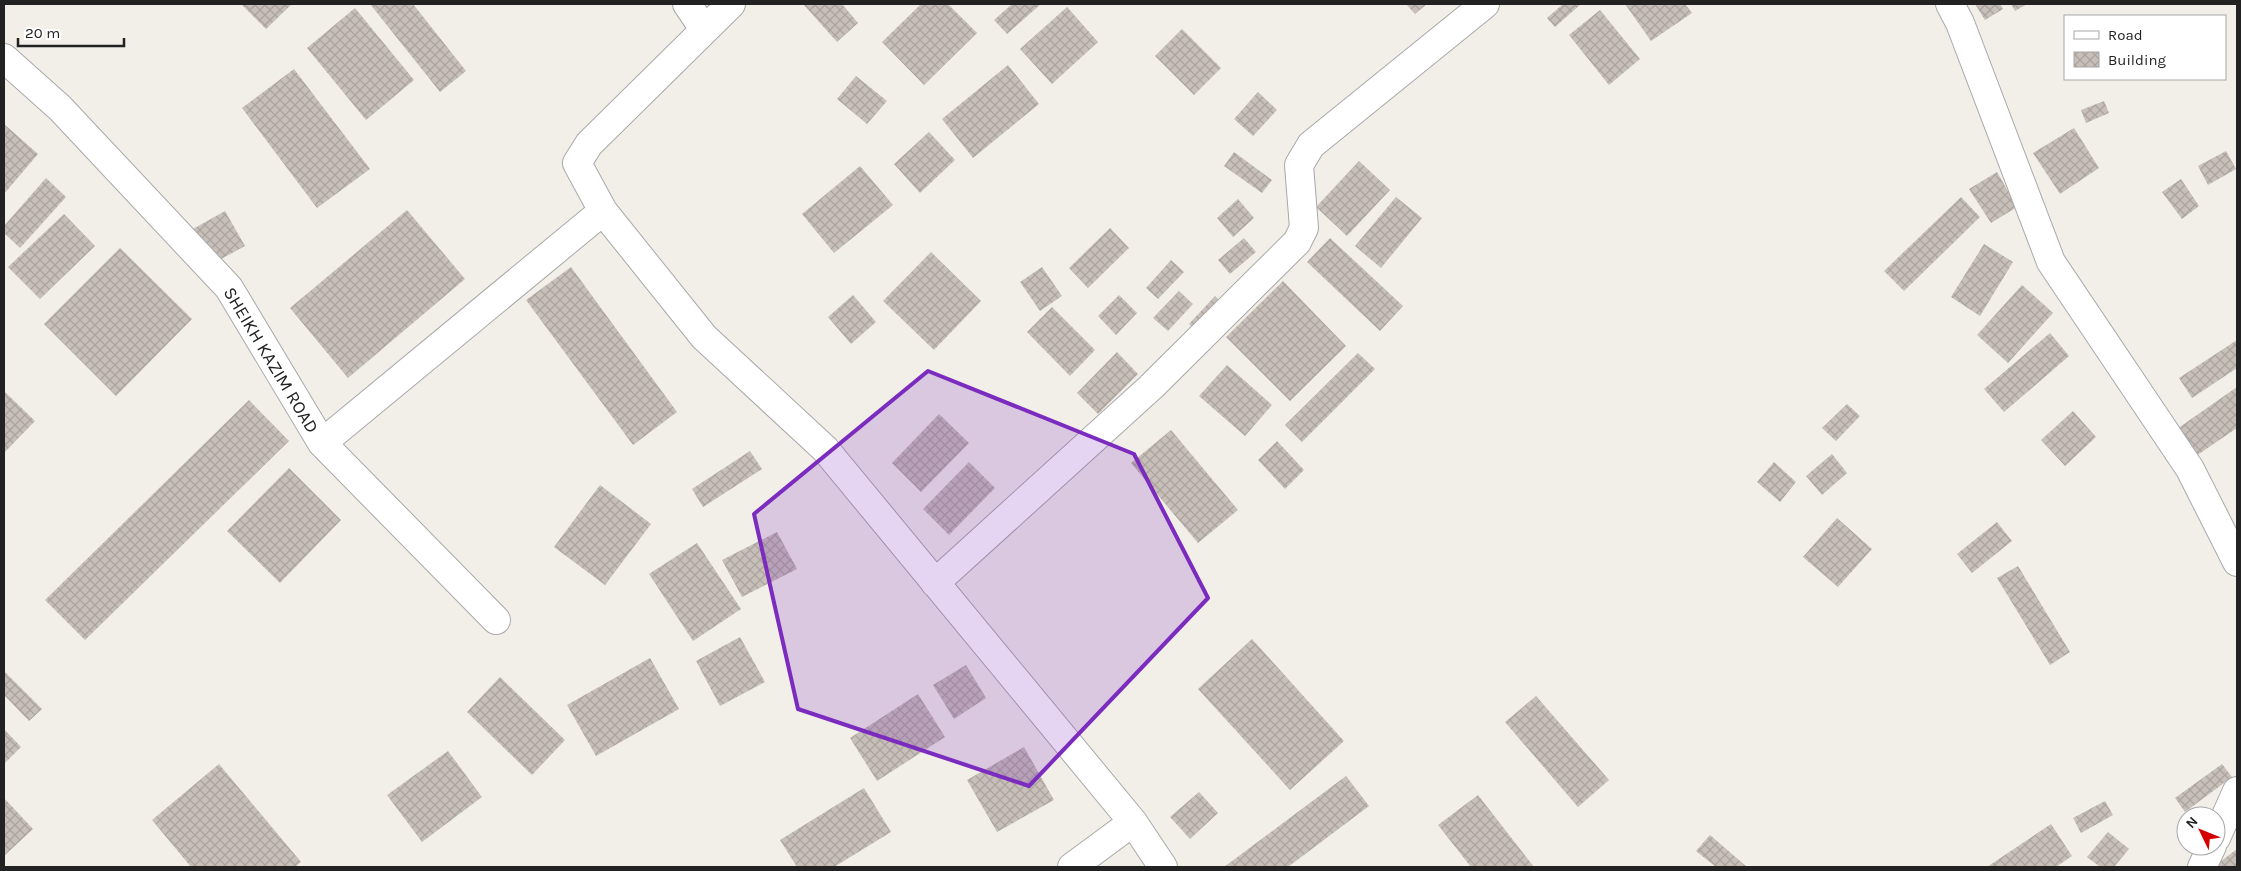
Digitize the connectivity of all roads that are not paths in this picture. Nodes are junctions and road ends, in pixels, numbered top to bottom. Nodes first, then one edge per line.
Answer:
1 (687, 4) edge
2 (731, 4) edge
3 (1485, 4) edge
4 (1950, 4) edge
5 (704, 29) junction
6 (4, 58) edge
7 (603, 211) junction
8 (322, 443) junction
9 (2237, 562) edge
10 (934, 583) junction
11 (496, 620) dead end
12 (2237, 791) edge
13 (2226, 816) edge
14 (1132, 822) junction
15 (1072, 867) edge
16 (1163, 867) edge

1 - 5 street
2 - 5 street
3 - 10 street
4 - 9 street
5 - 7 street
6 - 8 street, SHEIKH KAZIM ROAD
7 - 8 street
7 - 10 street
8 - 11 street, SHEIKH KAZIM ROAD
10 - 14 street
12 - 13 street
14 - 15 street
14 - 16 street

